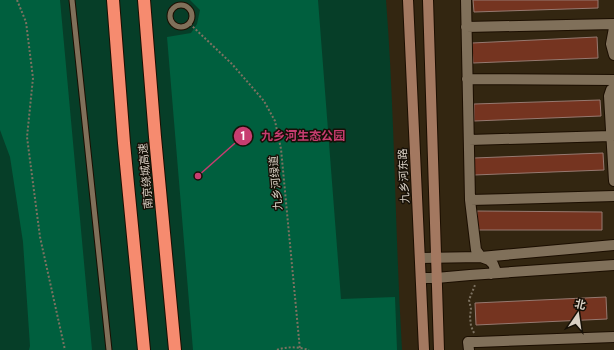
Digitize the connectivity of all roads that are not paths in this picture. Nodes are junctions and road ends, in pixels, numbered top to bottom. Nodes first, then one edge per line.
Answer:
1 (72, 0) edge
2 (113, 0) edge
3 (144, 0) edge
4 (408, 0) edge
5 (428, 0) edge
6 (466, 0) edge
7 (178, 3) edge
8 (614, 24) edge
9 (466, 27) junction
10 (614, 28) edge
11 (614, 55) edge
12 (467, 79) junction
13 (614, 80) edge
14 (614, 88) edge
15 (611, 136) junction
16 (469, 140) junction
17 (614, 181) edge
18 (614, 196) edge
19 (470, 200) junction
20 (614, 245) edge
21 (436, 257) junction
22 (481, 257) junction
23 (420, 258) junction
24 (614, 265) edge
25 (491, 274) junction
26 (421, 278) junction
27 (436, 278) junction
28 (614, 337) edge
29 (109, 350) edge
30 (144, 350) edge
31 (175, 350) edge
32 (424, 350) edge
33 (440, 350) edge
34 (468, 350) edge

1 - 29 lane
2 - 30 highway, 南京绕城高速
3 - 31 highway, 南京绕城高速
4 - 23 main road, 九乡河东路
5 - 21 main road
6 - 9 street
7 - 7 lane
8 - 9 street
9 - 12 street
10 - 11 street
12 - 13 street
12 - 16 street
14 - 15 street
15 - 16 street
15 - 17 street
16 - 19 street
18 - 19 street
19 - 22 street
20 - 22 street
21 - 22 street
21 - 23 street
21 - 27 main road
22 - 25 street
23 - 26 main road, 九乡河东路
24 - 25 street
25 - 27 street
26 - 27 street
26 - 32 main road, 九乡河东路
27 - 33 main road
28 - 34 street

